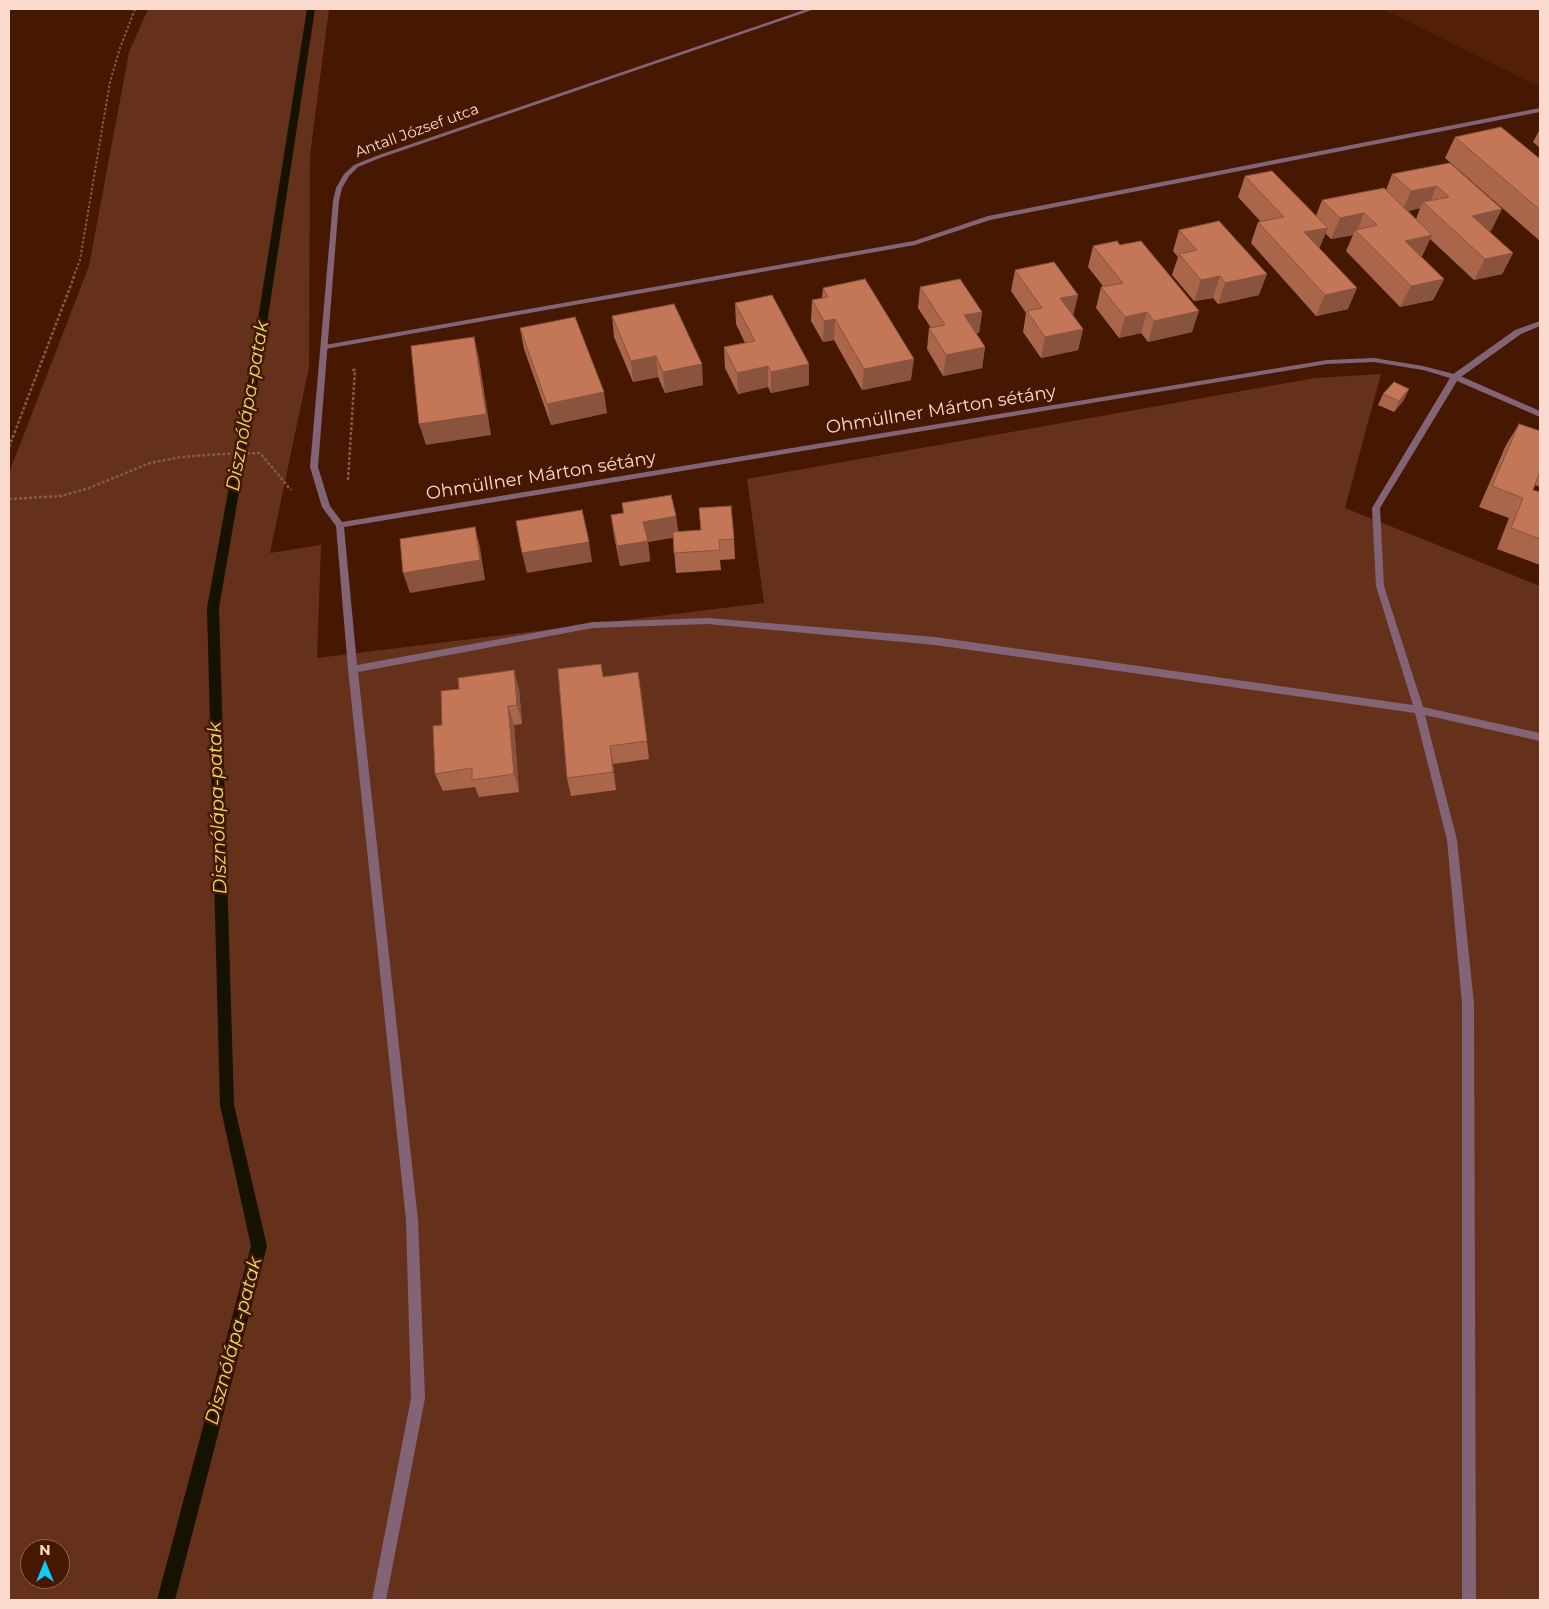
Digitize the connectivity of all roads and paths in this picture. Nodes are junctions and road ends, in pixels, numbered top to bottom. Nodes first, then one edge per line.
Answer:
1 (135, 9) edge
2 (812, 9) edge
3 (1540, 110) edge
4 (1540, 323) edge
5 (325, 347) junction
6 (354, 370) dead end
7 (1455, 377) junction
8 (1540, 414) edge
9 (9, 447) edge
10 (260, 453) dead end
11 (348, 488) dead end
12 (9, 499) edge
13 (340, 526) junction
14 (353, 669) junction
15 (1419, 710) junction
16 (1540, 737) edge
17 (379, 1600) edge
18 (1469, 1600) edge

1 - 9 path
2 - 5 street, Antall József utca
3 - 5 street
4 - 7 street
5 - 13 street, Antall József utca
6 - 11 path
7 - 8 street, Ohmüllner Márton sétány
7 - 13 street, Ohmüllner Márton sétány
7 - 15 street
10 - 12 path
13 - 14 street
14 - 15 street
14 - 17 street
15 - 16 street
15 - 18 street

